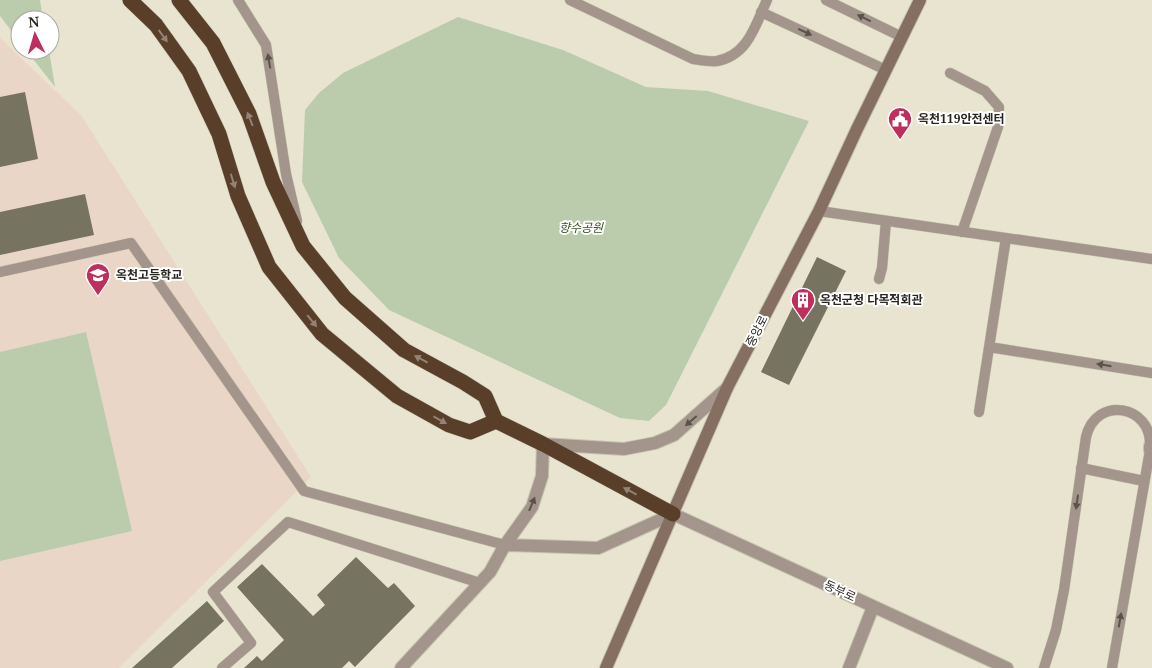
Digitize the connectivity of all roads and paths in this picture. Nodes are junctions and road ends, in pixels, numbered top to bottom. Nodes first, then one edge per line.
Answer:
1 (130, 0) edge
2 (179, 0) edge
3 (238, 0) edge
4 (570, 0) edge
5 (767, 0) edge
6 (826, 0) edge
7 (920, 0) edge
8 (761, 12) junction
9 (902, 37) junction
10 (886, 70) junction
11 (950, 74) dead end
12 (819, 211) junction
13 (886, 221) junction
14 (962, 232) junction
15 (1006, 238) junction
16 (303, 246) junction
17 (1152, 260) edge
18 (0, 272) edge
19 (879, 279) dead end
20 (989, 347) junction
21 (1152, 372) edge
22 (727, 388) junction
23 (979, 412) dead end
24 (496, 421) junction
25 (543, 444) junction
26 (1082, 468) junction
27 (1144, 481) junction
28 (673, 514) junction
29 (505, 545) junction
30 (480, 583) junction
31 (873, 606) junction
32 (222, 668) edge
33 (401, 668) edge
34 (606, 668) edge
35 (849, 668) edge
36 (1007, 668) edge
37 (1044, 668) edge
38 (1112, 668) edge

1 -> 24 highway
16 -> 2 highway
16 -> 3 lane
4 - 8 lane
5 - 8 lane
9 -> 6 lane
7 - 9 main road, 중앙로
8 -> 10 lane
9 - 10 main road, 중앙로
10 - 12 main road, 중앙로
11 - 14 lane
12 - 13 lane
12 - 22 main road, 중앙로
13 - 14 lane
13 - 19 lane
14 - 15 lane
15 - 17 lane
15 - 20 lane
24 -> 16 highway
18 - 29 lane
21 -> 20 lane
20 - 23 lane
22 -> 25 street
22 - 28 main road, 중앙로
24 - 25 highway
28 -> 25 highway
29 -> 25 street
26 - 27 lane
26 - 27 lane
26 -> 37 lane
38 -> 27 lane
28 - 29 street
28 - 31 street, 동부로
28 - 34 main road, 중앙로
29 - 30 street
30 - 32 lane
30 - 33 street
31 - 35 street
31 - 36 street, 동부로

